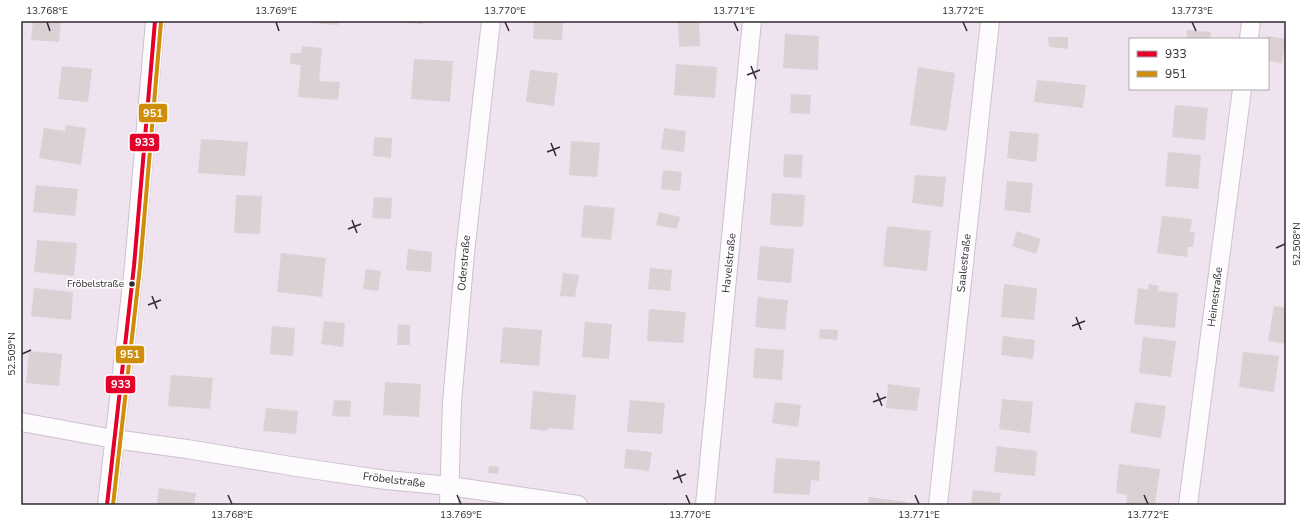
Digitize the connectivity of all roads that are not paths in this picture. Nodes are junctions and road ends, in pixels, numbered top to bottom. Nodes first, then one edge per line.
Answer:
1 (155, 21) edge
2 (491, 21) edge
3 (752, 21) edge
4 (990, 21) edge
5 (1251, 21) edge
6 (1249, 38) edge
7 (1242, 90) edge
8 (21, 422) edge
9 (114, 439) junction
10 (450, 486) junction
11 (107, 505) edge
12 (449, 505) edge
13 (578, 505) edge
14 (705, 505) edge
15 (938, 505) edge
16 (1188, 505) edge

1 - 9 street
2 - 10 street, Oderstraße
3 - 14 street, Havelstraße
4 - 15 street, Saalestraße
5 - 6 street
7 - 16 street, Heinestraße
8 - 9 street, Fröbelstraße
9 - 10 street, Fröbelstraße
9 - 11 street
10 - 12 street, Oderstraße
10 - 13 street, Fröbelstraße

